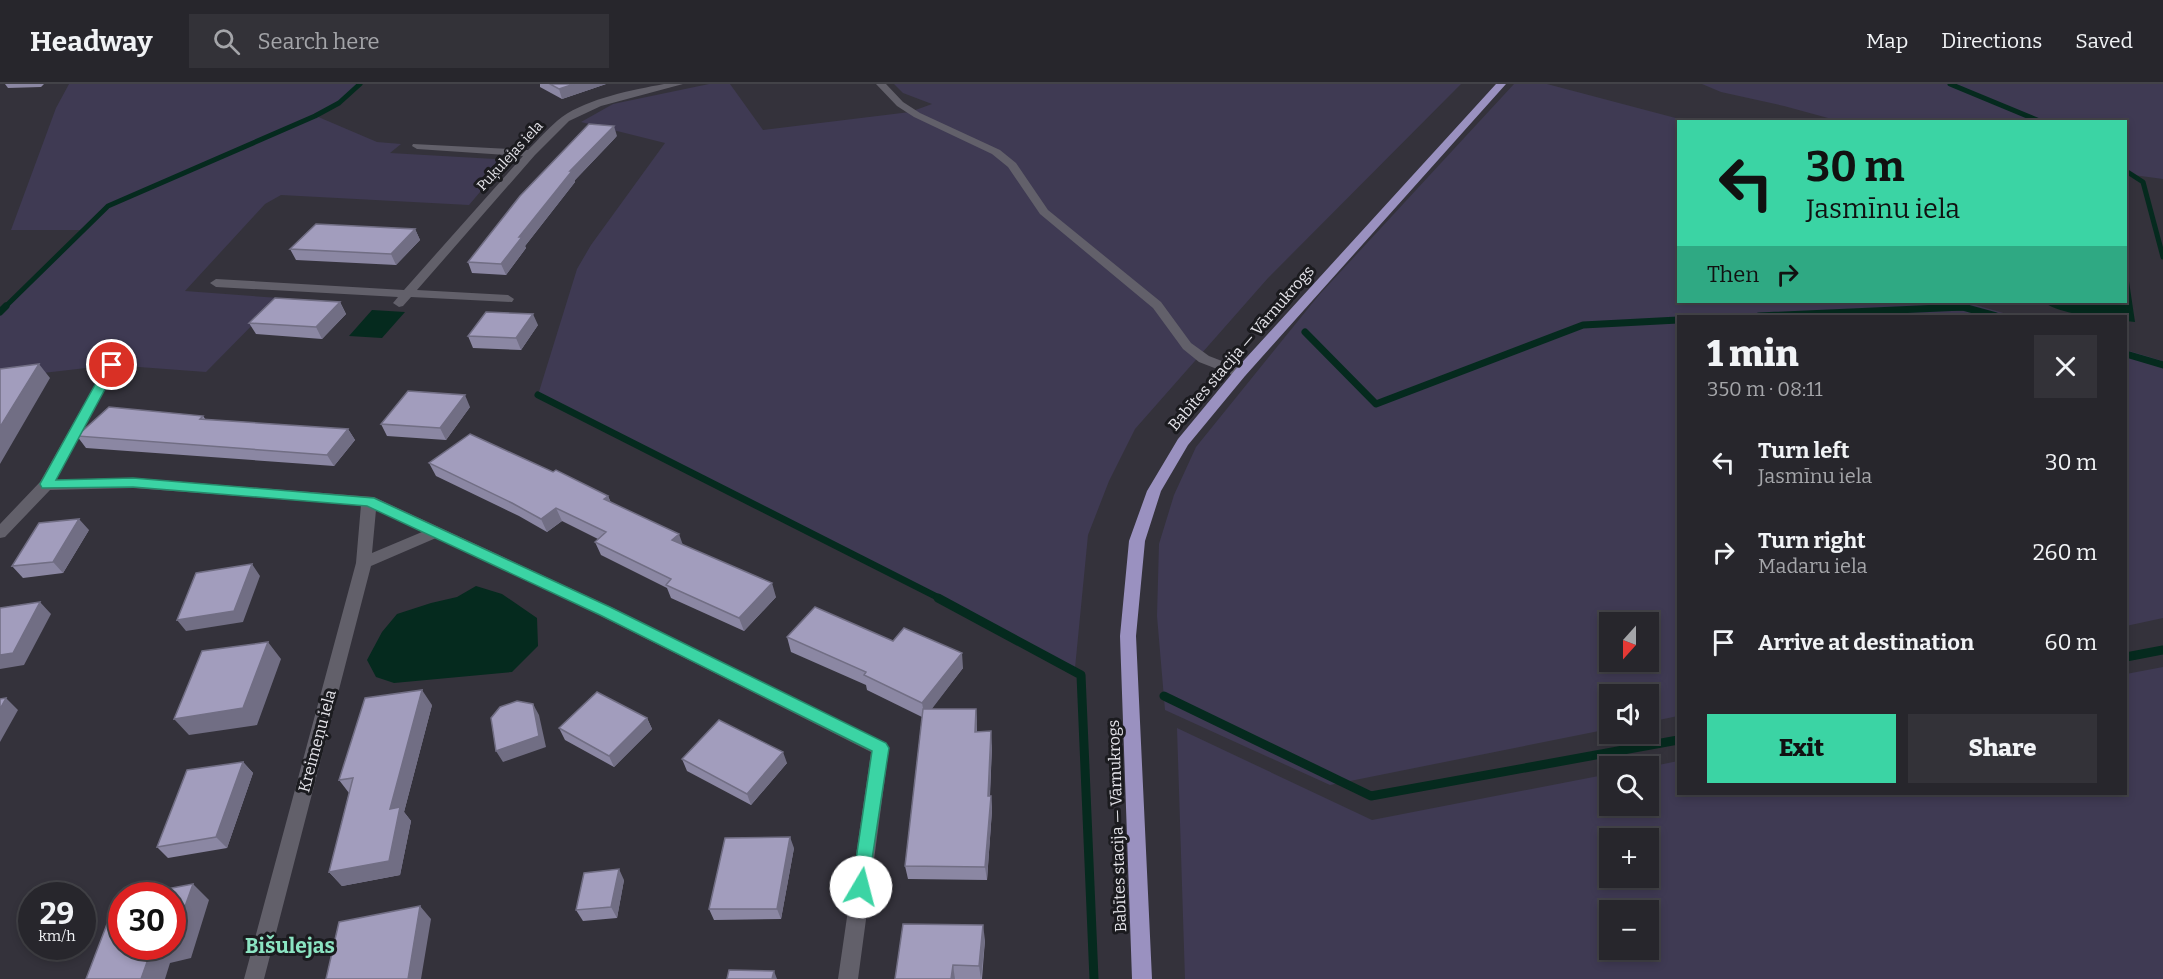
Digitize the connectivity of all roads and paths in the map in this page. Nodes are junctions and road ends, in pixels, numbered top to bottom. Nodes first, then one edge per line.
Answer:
1 (678, 84) edge
2 (881, 84) edge
3 (1501, 84) edge
4 (417, 146) dead end
5 (531, 153) junction
6 (216, 283) dead end
7 (407, 292) junction
8 (508, 299) dead end
9 (399, 303) dead end
10 (112, 365) dead end
11 (1240, 373) junction
12 (46, 484) junction
13 (369, 501) junction
14 (436, 532) junction
15 (0, 533) edge
16 (364, 563) junction
17 (254, 979) edge
18 (848, 979) edge
19 (1142, 979) edge

1 - 5 street, Puķulejas iela
2 - 11 street
3 - 11 main road, Babītes stacija — Vārnukrogs
4 - 5 street
5 - 7 street, Puķulejas iela
6 - 7 street
7 - 8 street
7 - 9 street, Puķulejas iela
10 - 12 street
11 - 19 main road, Babītes stacija — Vārnukrogs
12 - 13 street
12 - 15 street
13 - 14 street
13 - 16 street, Kreimeņu iela
14 - 16 street
14 - 18 street
16 - 17 street, Kreimeņu iela

